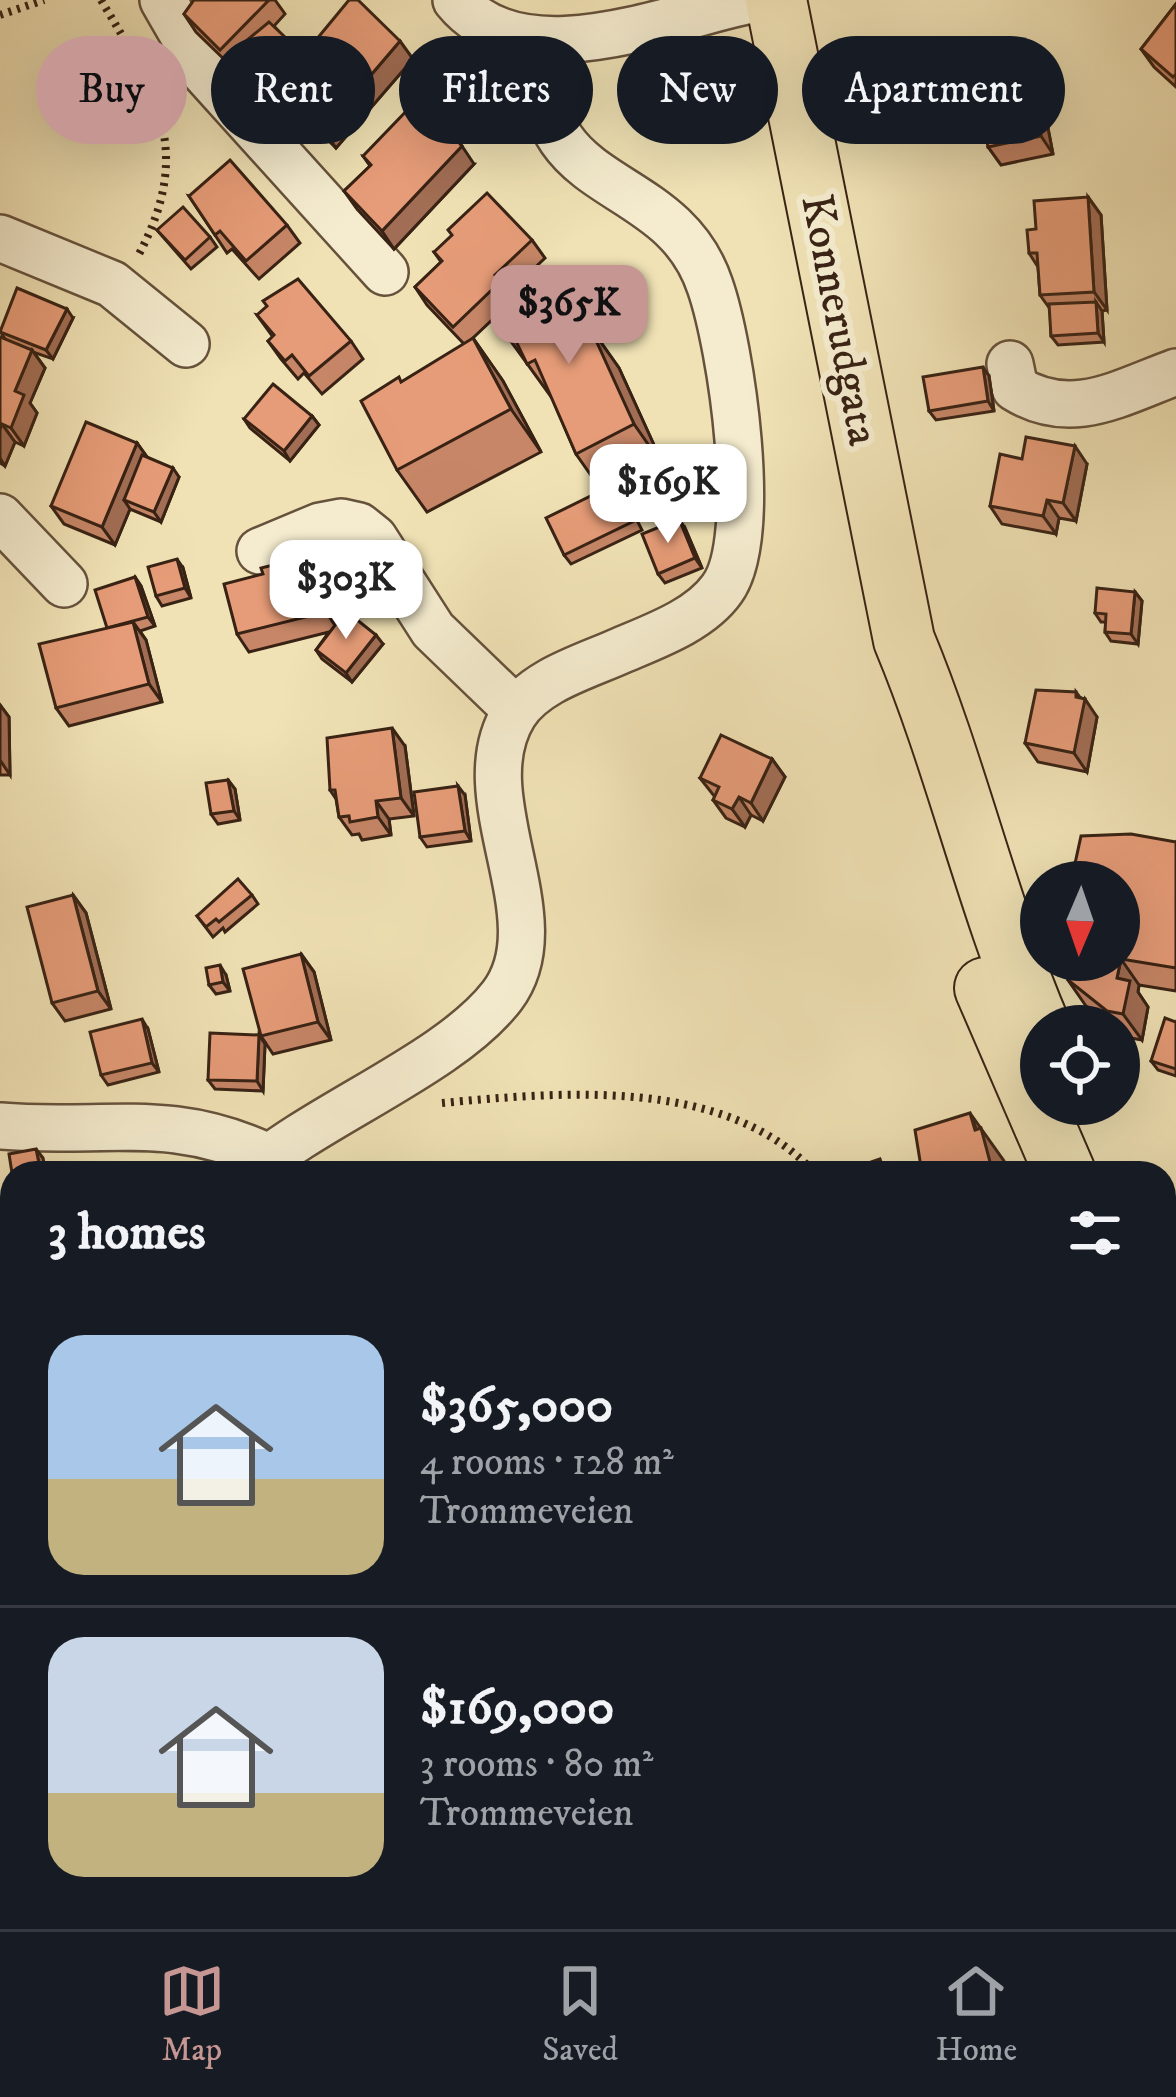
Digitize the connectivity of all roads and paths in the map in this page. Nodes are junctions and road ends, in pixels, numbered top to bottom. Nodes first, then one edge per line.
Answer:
1 (44, 0) edge
2 (101, 0) edge
3 (163, 0) edge
4 (456, 0) edge
5 (751, 0) edge
6 (776, 0) edge
7 (0, 15) edge
8 (521, 36) edge
9 (593, 37) edge
10 (564, 144) edge
11 (0, 238) edge
12 (385, 272) dead end
13 (112, 284) junction
14 (186, 344) dead end
15 (1010, 364) dead end
16 (1176, 372) edge
17 (0, 517) edge
18 (260, 551) dead end
19 (64, 584) dead end
20 (904, 640) junction
21 (516, 710) junction
22 (1031, 1005) edge
23 (378, 1086) junction
24 (1085, 1125) edge
25 (0, 1126) edge
26 (254, 1161) edge
27 (265, 1161) edge
28 (804, 1161) edge
29 (1060, 1161) edge
30 (1103, 1161) edge

1 - 7 path
2 - 13 path
3 - 12 street
4 - 8 street
5 - 9 street
6 - 20 main road, Konnerudgata
10 - 21 street
11 - 13 street
13 - 14 street
15 - 16 street
17 - 19 street
18 - 21 street
20 - 22 main road, Konnerudgata
20 - 29 main road, Konnerudgata
21 - 23 street
23 - 27 street
23 - 28 path
24 - 30 main road
25 - 26 street

